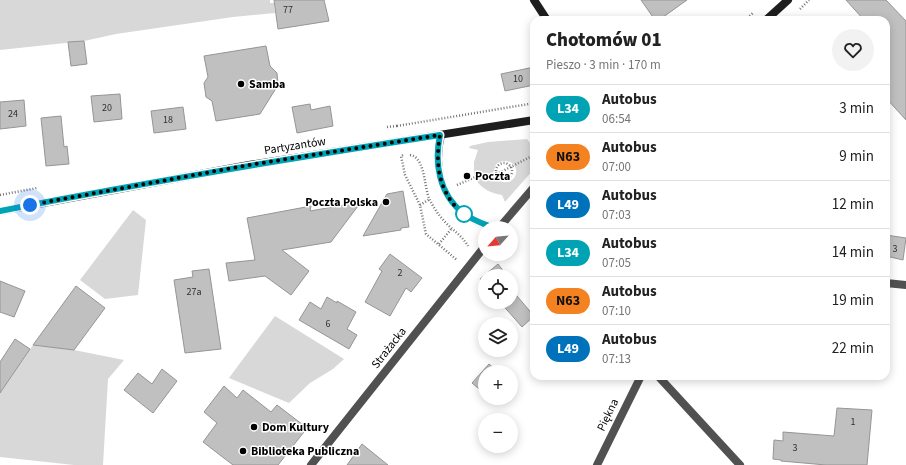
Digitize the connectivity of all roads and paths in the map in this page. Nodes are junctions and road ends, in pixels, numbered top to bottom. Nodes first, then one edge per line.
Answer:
1 (534, 0) edge
2 (788, 0) edge
3 (544, 16) edge
4 (770, 16) edge
5 (530, 104) edge
6 (530, 121) edge
7 (397, 126) dead end
8 (440, 135) junction
9 (401, 156) dead end
10 (530, 157) edge
11 (511, 167) junction
12 (498, 174) junction
13 (446, 191) junction
14 (530, 193) edge
15 (420, 205) junction
16 (0, 211) edge
17 (479, 221) edge
18 (505, 221) edge
19 (452, 228) dead end
20 (438, 244) junction
21 (478, 255) edge
22 (460, 263) dead end
23 (890, 283) edge
24 (906, 285) edge
25 (639, 380) edge
26 (662, 380) edge
27 (311, 465) edge
28 (597, 465) edge
29 (740, 465) edge

1 - 3 street
2 - 4 street
5 - 7 path
6 - 8 street, Partyzantów
8 - 13 street
8 - 16 street, Partyzantów
9 - 15 path
10 - 11 path
11 - 12 path
11 - 12 path
11 - 12 path
12 - 13 path
13 - 15 path
13 - 17 street
14 - 18 street
15 - 20 path
19 - 20 path
20 - 22 path
21 - 27 street, Strażacka
23 - 24 street
25 - 28 street, Piękna
26 - 29 street

